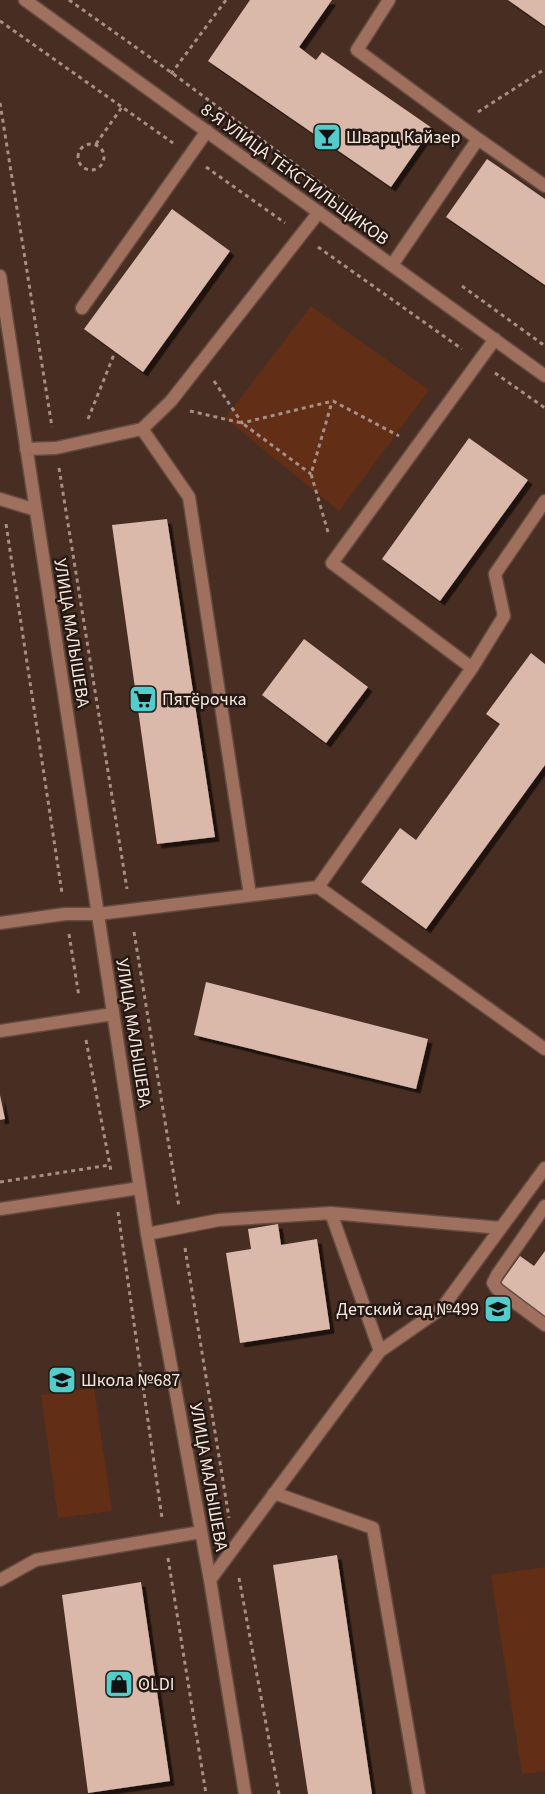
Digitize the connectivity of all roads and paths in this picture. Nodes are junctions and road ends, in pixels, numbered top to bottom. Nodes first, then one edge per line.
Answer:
1 (25, 0) edge
2 (68, 0) edge
3 (226, 0) edge
4 (389, 0) edge
5 (0, 20) edge
6 (545, 69) edge
7 (172, 73) junction
8 (156, 94) junction
9 (0, 103) edge
10 (122, 107) junction
11 (458, 124) junction
12 (207, 131) junction
13 (478, 139) junction
14 (96, 144) junction
15 (191, 156) junction
16 (308, 174) dead end
17 (545, 186) edge
18 (319, 212) junction
19 (282, 220) junction
20 (276, 228) dead end
21 (301, 234) junction
22 (392, 265) junction
23 (0, 276) edge
24 (82, 308) dead end
25 (495, 339) junction
26 (5, 344) edge
27 (115, 352) dead end
28 (201, 362) junction
29 (479, 362) junction
30 (545, 376) edge
31 (333, 401) junction
32 (166, 405) junction
33 (545, 408) edge
34 (242, 423) junction
35 (87, 424) dead end
36 (142, 429) junction
37 (418, 445) junction
38 (56, 448) junction
39 (26, 449) junction
40 (311, 474) junction
41 (1, 499) edge
42 (545, 501) edge
43 (36, 510) junction
44 (335, 558) junction
45 (472, 668) junction
46 (318, 887) junction
47 (250, 895) junction
48 (131, 910) junction
49 (65, 914) junction
50 (98, 914) junction
51 (0, 923) edge
52 (114, 1014) junction
53 (82, 1019) junction
54 (0, 1032) edge
55 (545, 1048) edge
56 (110, 1164) junction
57 (545, 1168) edge
58 (0, 1182) edge
59 (140, 1188) junction
60 (115, 1192) junction
61 (545, 1206) edge
62 (0, 1210) edge
63 (331, 1213) junction
64 (182, 1228) junction
65 (501, 1228) junction
66 (147, 1234) junction
67 (545, 1325) edge
68 (380, 1351) junction
69 (274, 1493) junction
70 (201, 1532) junction
71 (165, 1538) junction
72 (234, 1548) junction
73 (0, 1580) edge
74 (210, 1580) junction
75 (206, 1794) edge
76 (245, 1794) edge
77 (279, 1794) edge
78 (419, 1794) edge

1 - 8 street, 8-Я УЛИЦА ТЕКСТИЛЬЩИКОВ
2 - 7 path
3 - 7 path
4 - 11 street
5 - 10 path
6 - 11 path
7 - 8 path
7 - 16 path
8 - 12 street, 8-Я УЛИЦА ТЕКСТИЛЬЩИКОВ
9 - 38 path
10 - 14 path
10 - 15 path
11 - 13 street
12 - 15 street
12 - 18 street, 8-Я УЛИЦА ТЕКСТИЛЬЩИКОВ
13 - 17 street
13 - 22 street
14 - 14 path
15 - 19 path
15 - 24 street
18 - 21 street
18 - 22 street, 8-Я УЛИЦА ТЕКСТИЛЬЩИКОВ
19 - 20 path
19 - 21 path
21 - 28 street
21 - 29 path
22 - 25 street, 8-Я УЛИЦА ТЕКСТИЛЬЩИКОВ
23 - 26 street, УЛИЦА МАЛЫШЕВА
25 - 29 street
25 - 30 street, 8-Я УЛИЦА ТЕКСТИЛЬЩИКОВ
26 - 39 street, УЛИЦА МАЛЫШЕВА
27 - 35 path
28 - 32 street
28 - 34 path
29 - 33 path
29 - 37 street
31 - 34 path
31 - 37 path
31 - 40 path
32 - 34 path
32 - 36 street
34 - 40 path
36 - 38 street
36 - 47 street
37 - 44 street
38 - 39 street
38 - 48 path
39 - 43 street, УЛИЦА МАЛЫШЕВА
40 - 44 path
41 - 43 street
41 - 49 path
42 - 45 street
43 - 50 street, УЛИЦА МАЛЫШЕВА
44 - 45 street
45 - 46 street
46 - 47 street
46 - 55 street
47 - 48 street
48 - 50 street
48 - 64 path
49 - 50 street
49 - 51 street
49 - 53 path
50 - 52 street, УЛИЦА МАЛЫШЕВА
52 - 53 street
52 - 59 street, УЛИЦА МАЛЫШЕВА
53 - 54 street
53 - 56 path
56 - 58 path
56 - 60 path
57 - 65 street
59 - 60 street
59 - 66 street, УЛИЦА МАЛЫШЕВА
60 - 62 street
60 - 71 path
61 - 67 street
63 - 64 street
63 - 65 street
63 - 68 street
64 - 66 street
64 - 72 path
65 - 68 street
66 - 70 street, УЛИЦА МАЛЫШЕВА
68 - 69 street
69 - 72 street
69 - 78 street
70 - 71 street
70 - 74 street, УЛИЦА МАЛЫШЕВА
71 - 73 street
71 - 75 path
72 - 74 street
72 - 77 path
74 - 76 street, УЛИЦА МАЛЫШЕВА

